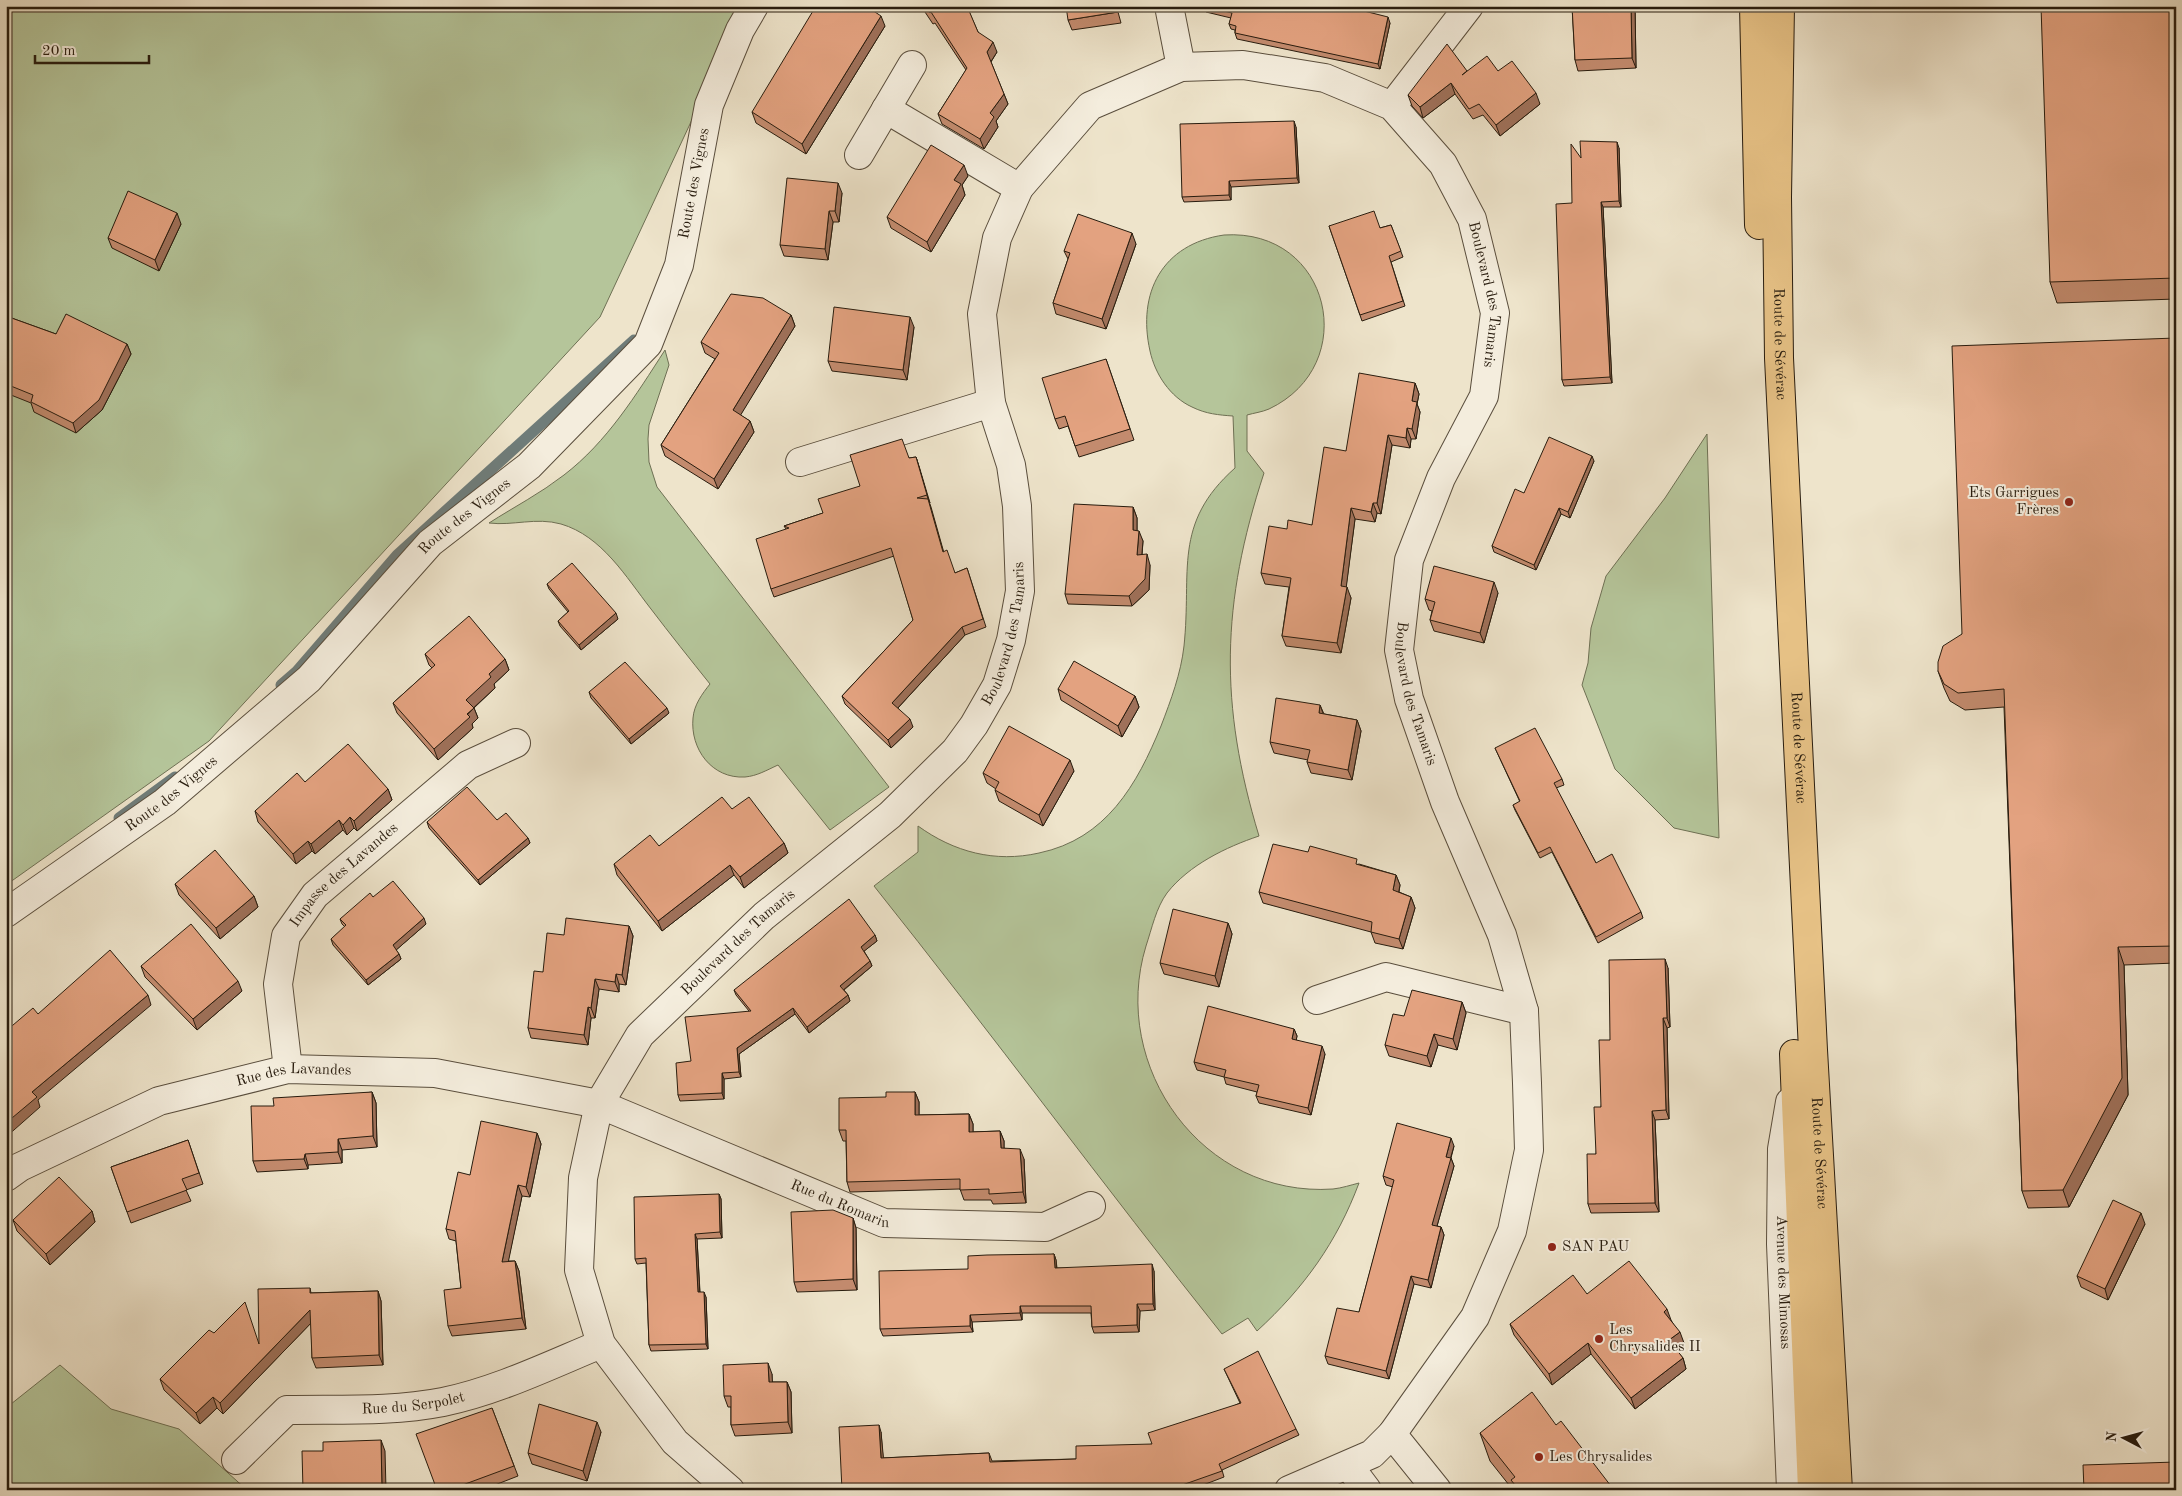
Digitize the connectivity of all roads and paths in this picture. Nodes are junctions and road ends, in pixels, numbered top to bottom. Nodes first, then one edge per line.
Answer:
1 (754, 6) edge
2 (1168, 6) edge
3 (1469, 6) edge
4 (1754, 6) edge
5 (1780, 6) edge
6 (912, 66) dead end
7 (1181, 67) junction
8 (1392, 106) junction
9 (886, 109) junction
10 (859, 155) dead end
11 (1019, 188) junction
12 (991, 403) junction
13 (800, 462) dead end
14 (516, 743) dead end
15 (6, 913) edge
16 (1317, 1000) dead end
17 (1524, 1011) junction
18 (288, 1069) junction
19 (1795, 1076) junction
20 (599, 1104) junction
21 (6, 1177) edge
22 (1091, 1206) dead end
23 (600, 1344) junction
24 (1392, 1434) junction
25 (236, 1460) dead end
26 (1349, 1466) junction
27 (730, 1490) edge
28 (1289, 1490) edge
29 (1368, 1490) edge
30 (1437, 1490) edge
31 (1791, 1490) edge
32 (1812, 1490) edge
33 (1838, 1490) edge

1 - 15 street, Route des Vignes
2 - 7 street
3 - 8 street
4 - 19 main road, Route de Sévérac
5 - 33 main road, Route de Sévérac
6 - 9 street
7 - 8 street, Boulevard des Tamaris
7 - 11 street, Boulevard des Tamaris
8 - 17 street, Boulevard des Tamaris
9 - 10 street
9 - 11 street
11 - 12 street, Boulevard des Tamaris
12 - 13 street
12 - 20 street, Boulevard des Tamaris
14 - 18 street, Impasse des Lavandes
16 - 17 street
17 - 24 street, Boulevard des Tamaris
18 - 20 street, Rue des Lavandes
18 - 21 street, Rue des Lavandes
19 - 31 street, Avenue des Mimosas
19 - 32 main road, Route de Sévérac
20 - 22 street, Rue du Romarin
20 - 23 street, Boulevard des Tamaris
23 - 25 street, Rue du Serpolet
23 - 27 street, Boulevard des Tamaris
24 - 26 street, Boulevard des Tamaris
24 - 30 street
26 - 28 street, Boulevard des Tamaris
26 - 29 street

